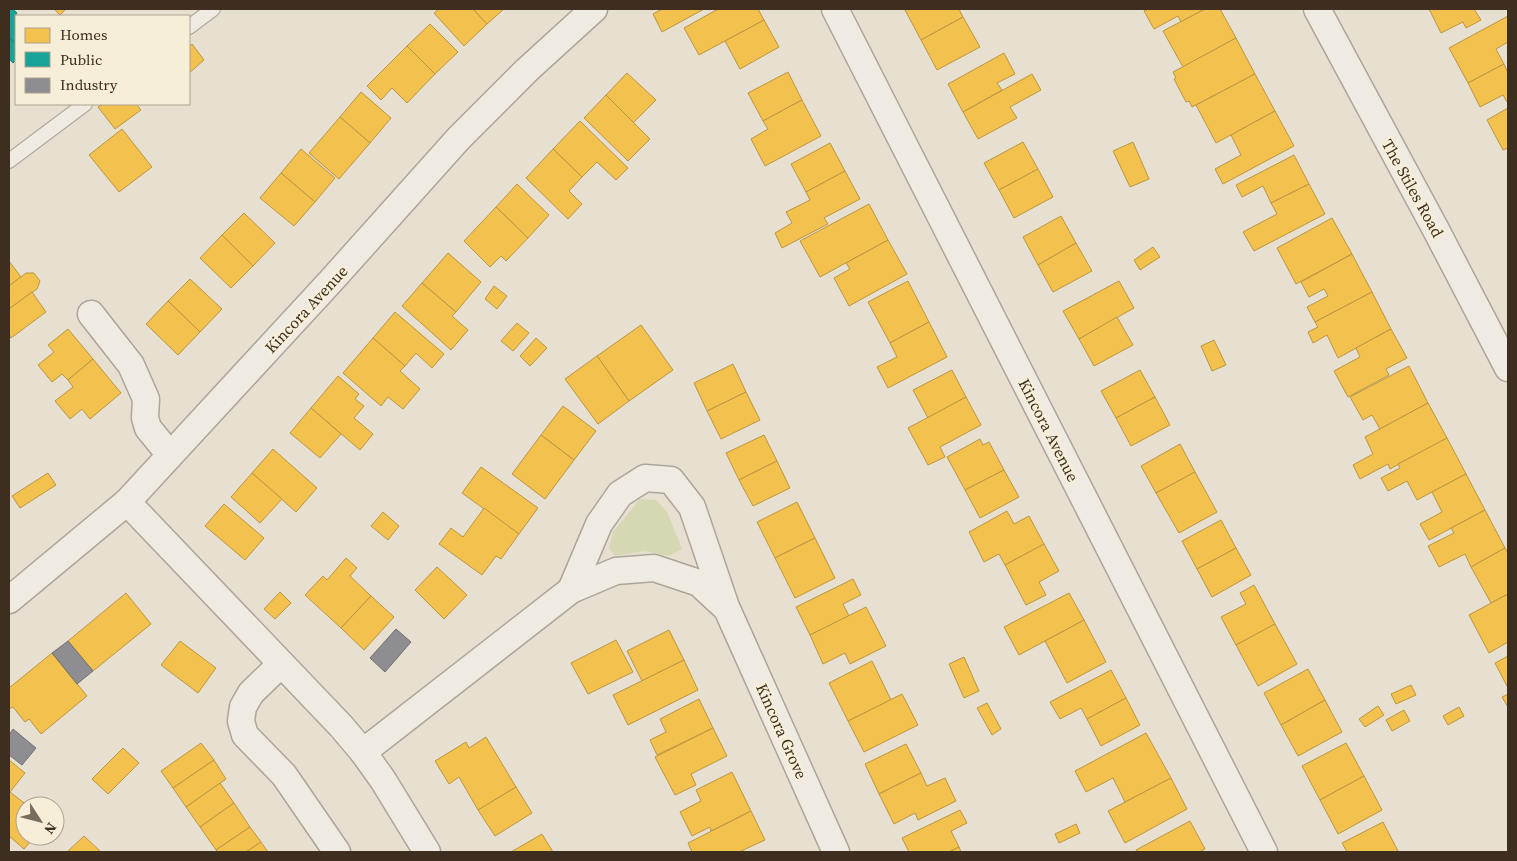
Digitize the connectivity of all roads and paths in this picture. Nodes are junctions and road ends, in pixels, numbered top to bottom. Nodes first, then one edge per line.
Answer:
1 (213, 9) edge
2 (594, 9) edge
3 (835, 9) edge
4 (1317, 9) edge
5 (190, 26) edge
6 (84, 105) edge
7 (9, 161) edge
8 (91, 314) dead end
9 (1508, 368) edge
10 (170, 455) junction
11 (127, 502) junction
12 (571, 590) junction
13 (9, 600) edge
14 (727, 609) junction
15 (281, 664) junction
16 (363, 752) junction
17 (337, 852) edge
18 (427, 852) edge
19 (836, 852) edge
20 (1264, 852) edge

1 - 5 lane
2 - 10 street, Kincora Avenue
3 - 20 street, Kincora Avenue
4 - 9 street, The Stiles Road
6 - 7 lane
8 - 10 street
10 - 11 street, Kincora Avenue
11 - 13 street, Kincora Avenue
11 - 15 street
12 - 14 street, Kincora Grove
12 - 14 street, Kincora Grove
12 - 16 street, Kincora Grove
14 - 19 street, Kincora Grove
15 - 16 street
15 - 17 street
16 - 18 street

